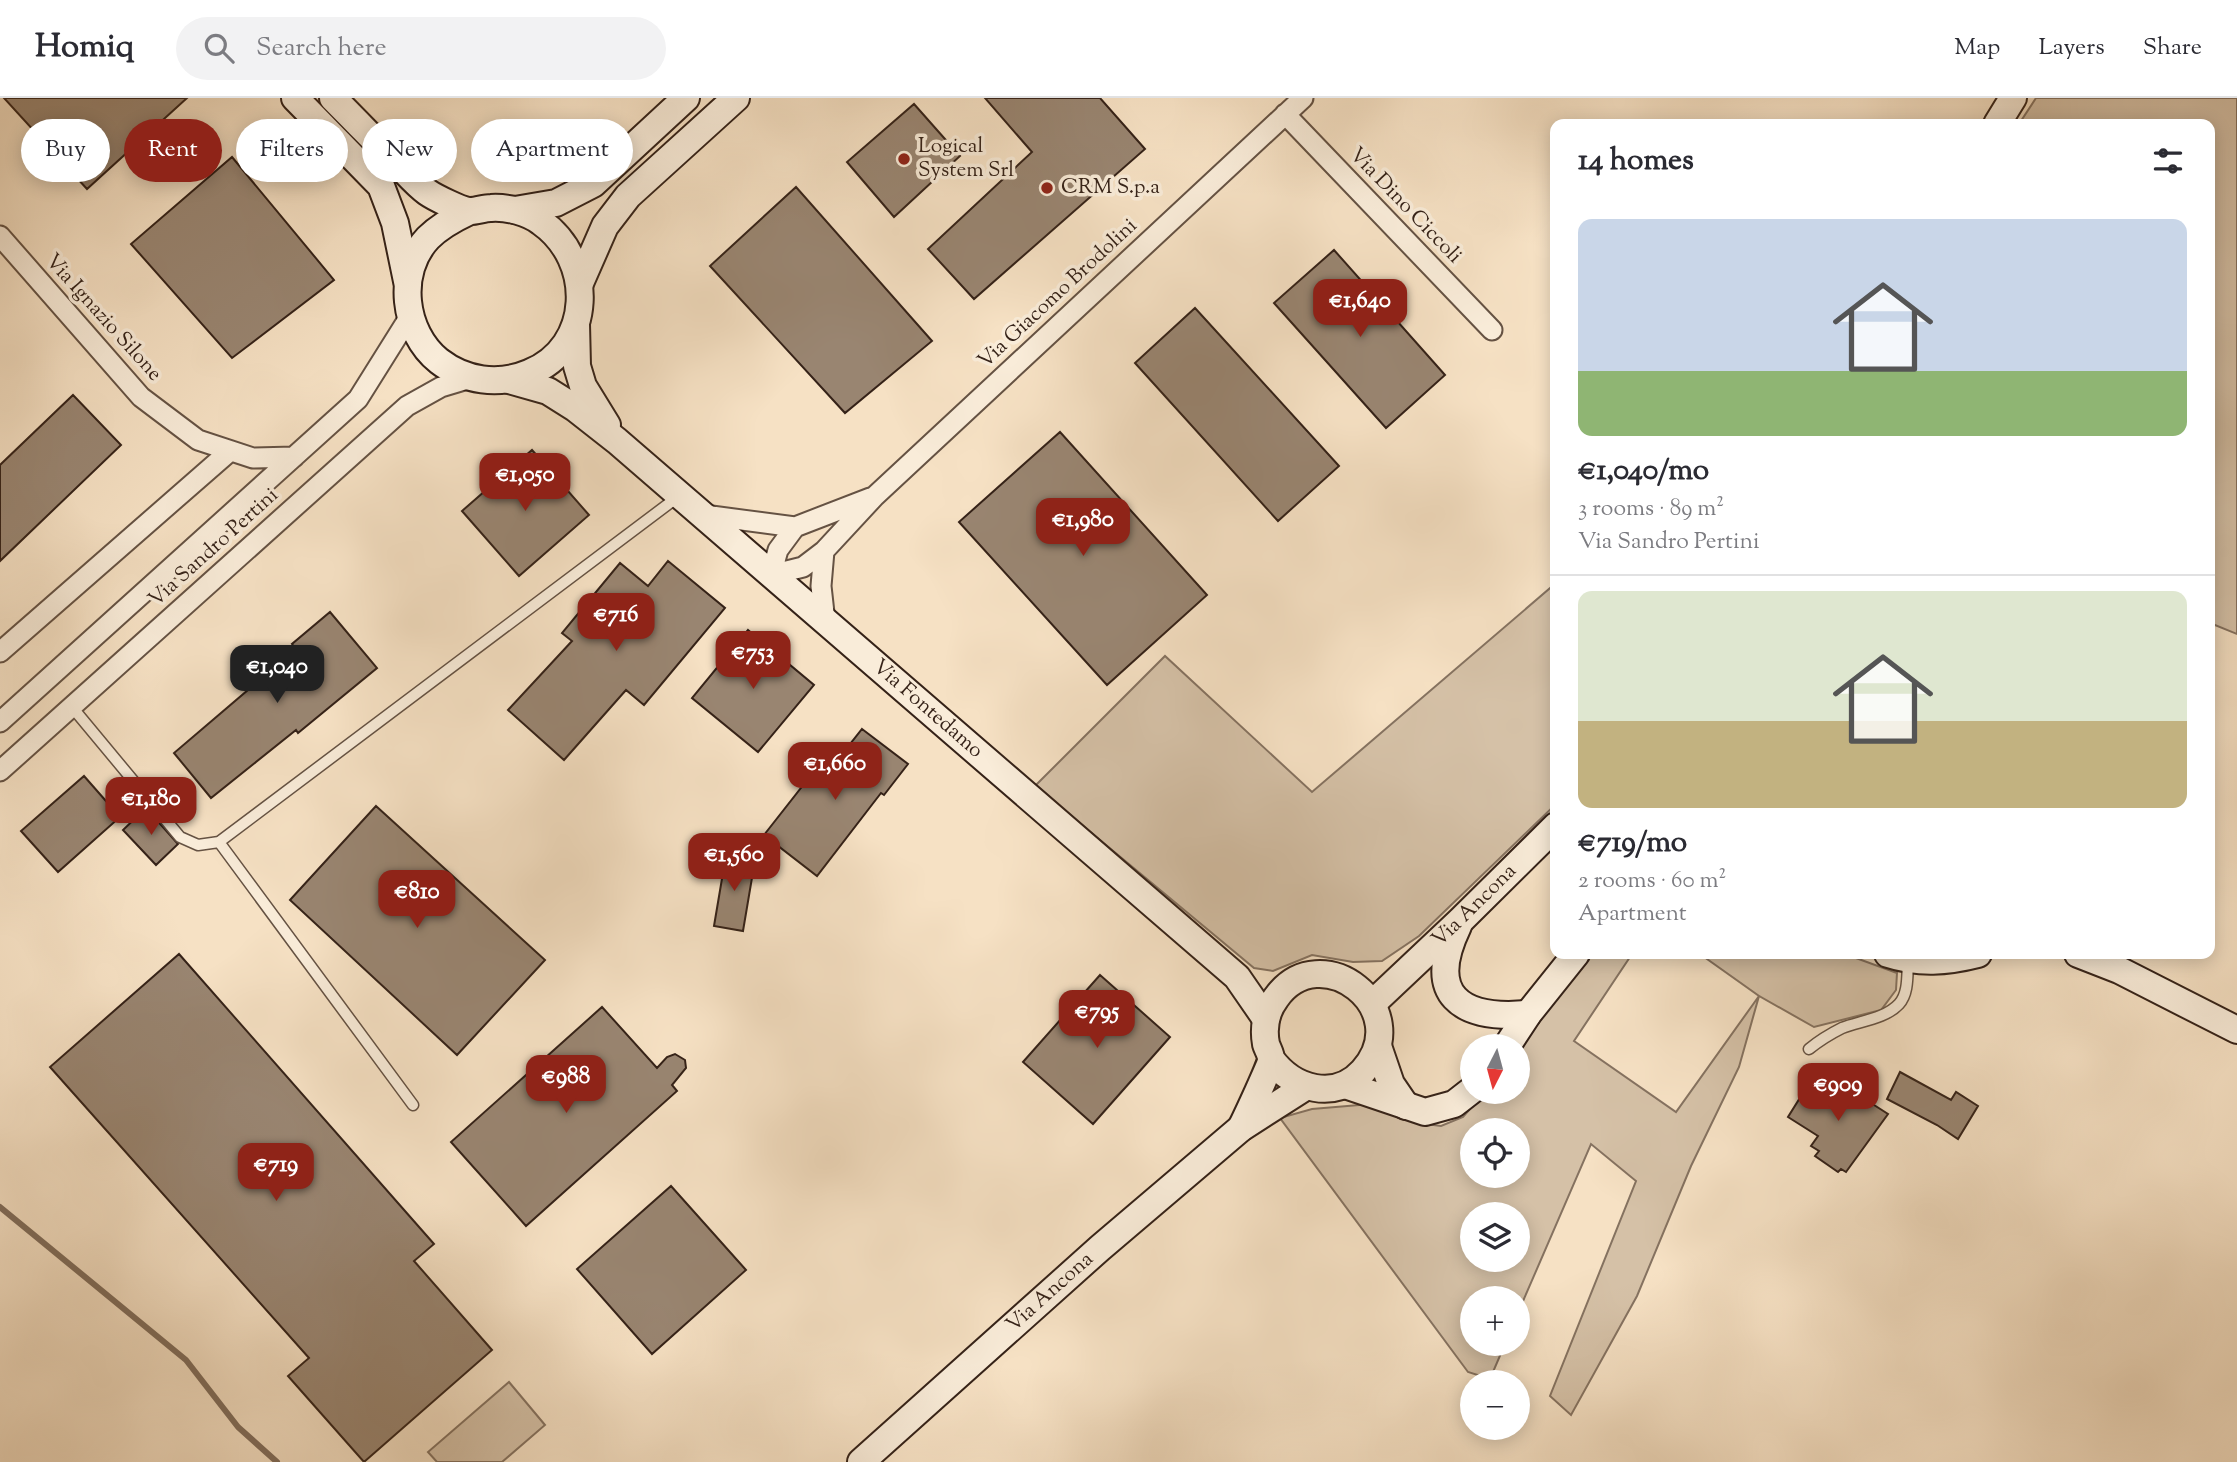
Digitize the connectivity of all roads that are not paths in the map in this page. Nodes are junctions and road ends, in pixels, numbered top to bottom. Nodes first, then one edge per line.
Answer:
1 (295, 98) edge
2 (333, 98) edge
3 (686, 98) edge
4 (736, 98) edge
5 (1303, 98) edge
6 (2013, 98) edge
7 (1285, 114) junction
8 (2000, 119) edge
9 (515, 210) junction
10 (468, 212) junction
11 (0, 236) edge
12 (580, 283) junction
13 (407, 285) junction
14 (410, 316) junction
15 (576, 323) junction
16 (1492, 330) dead end
17 (471, 378) junction
18 (509, 380) junction
19 (617, 441) junction
20 (230, 451) junction
21 (294, 457) junction
22 (680, 495) junction
23 (875, 496) junction
24 (702, 514) junction
25 (794, 527) junction
26 (824, 551) junction
27 (771, 575) junction
28 (825, 622) junction
29 (0, 652) edge
30 (72, 707) junction
31 (0, 722) edge
32 (0, 771) edge
33 (1550, 832) edge
34 (219, 842) junction
35 (1460, 921) junction
36 (1422, 955) junction
37 (1572, 959) edge
38 (1899, 959) edge
39 (1924, 959) edge
40 (1958, 959) edge
41 (2091, 959) edge
42 (1237, 977) junction
43 (1352, 983) junction
44 (1287, 986) junction
45 (1372, 1004) junction
46 (1528, 1014) junction
47 (1266, 1019) junction
48 (2237, 1030) edge
49 (1515, 1034) edge
50 (1378, 1046) junction
51 (1809, 1049) dead end
52 (1271, 1059) junction
53 (1345, 1085) junction
54 (1305, 1087) junction
55 (1460, 1099) edge
56 (413, 1105) dead end
57 (1406, 1106) junction
58 (1241, 1128) junction
59 (861, 1462) edge

1 - 13 main road, Via Fontedamo
2 - 10 main road
3 - 9 main road
4 - 12 main road
5 - 7 street, Via Giacomo Brodolini
6 - 8 main road
7 - 16 street, Via Dino Ciccoli
7 - 23 street, Via Giacomo Brodolini
9 - 10 main road, Via Fontedamo
9 - 12 main road, Via Fontedamo
10 - 13 main road, Via Fontedamo
11 - 20 street, Via Ignazio Silone
12 - 15 main road, Via Fontedamo
13 - 14 main road, Via Fontedamo
14 - 17 main road, Via Fontedamo
14 - 21 street, Via Sandro Pertini
15 - 18 main road, Via Fontedamo
15 - 19 main road, Via Fontedamo
17 - 18 main road, Via Fontedamo
17 - 30 street, Via Sandro Pertini
18 - 19 main road, Via Fontedamo
19 - 22 main road, Via Fontedamo
20 - 21 street, Via Ignazio Silone
20 - 29 street
21 - 31 street, Via Sandro Pertini
22 - 24 main road, Via Fontedamo
22 - 34 lane
23 - 25 street, Via Giacomo Brodolini
23 - 26 street, Via Giacomo Brodolini
24 - 25 street, Via Giacomo Brodolini
24 - 27 main road, Via Fontedamo
25 - 27 street
26 - 27 street, Via Giacomo Brodolini
26 - 28 street
27 - 28 main road, Via Fontedamo
28 - 42 main road, Via Fontedamo
30 - 32 street, Via Sandro Pertini
30 - 34 lane
33 - 35 main road, Via Ancona
34 - 56 lane
35 - 36 main road, Via Ancona
35 - 46 main road
36 - 43 main road, Via Ancona
36 - 45 main road, Via Ancona
37 - 46 main road
38 - 51 lane
39 - 40 main road
41 - 48 main road
42 - 44 main road
42 - 47 main road, Via Fontedamo
43 - 44 main road
43 - 45 main road
44 - 47 main road
45 - 50 main road
46 - 49 main road
47 - 52 main road
50 - 53 main road
50 - 57 main road
52 - 54 main road
52 - 58 main road, Via Ancona
53 - 54 main road
53 - 57 main road
54 - 58 main road, Via Ancona
55 - 57 main road
58 - 59 main road, Via Ancona

